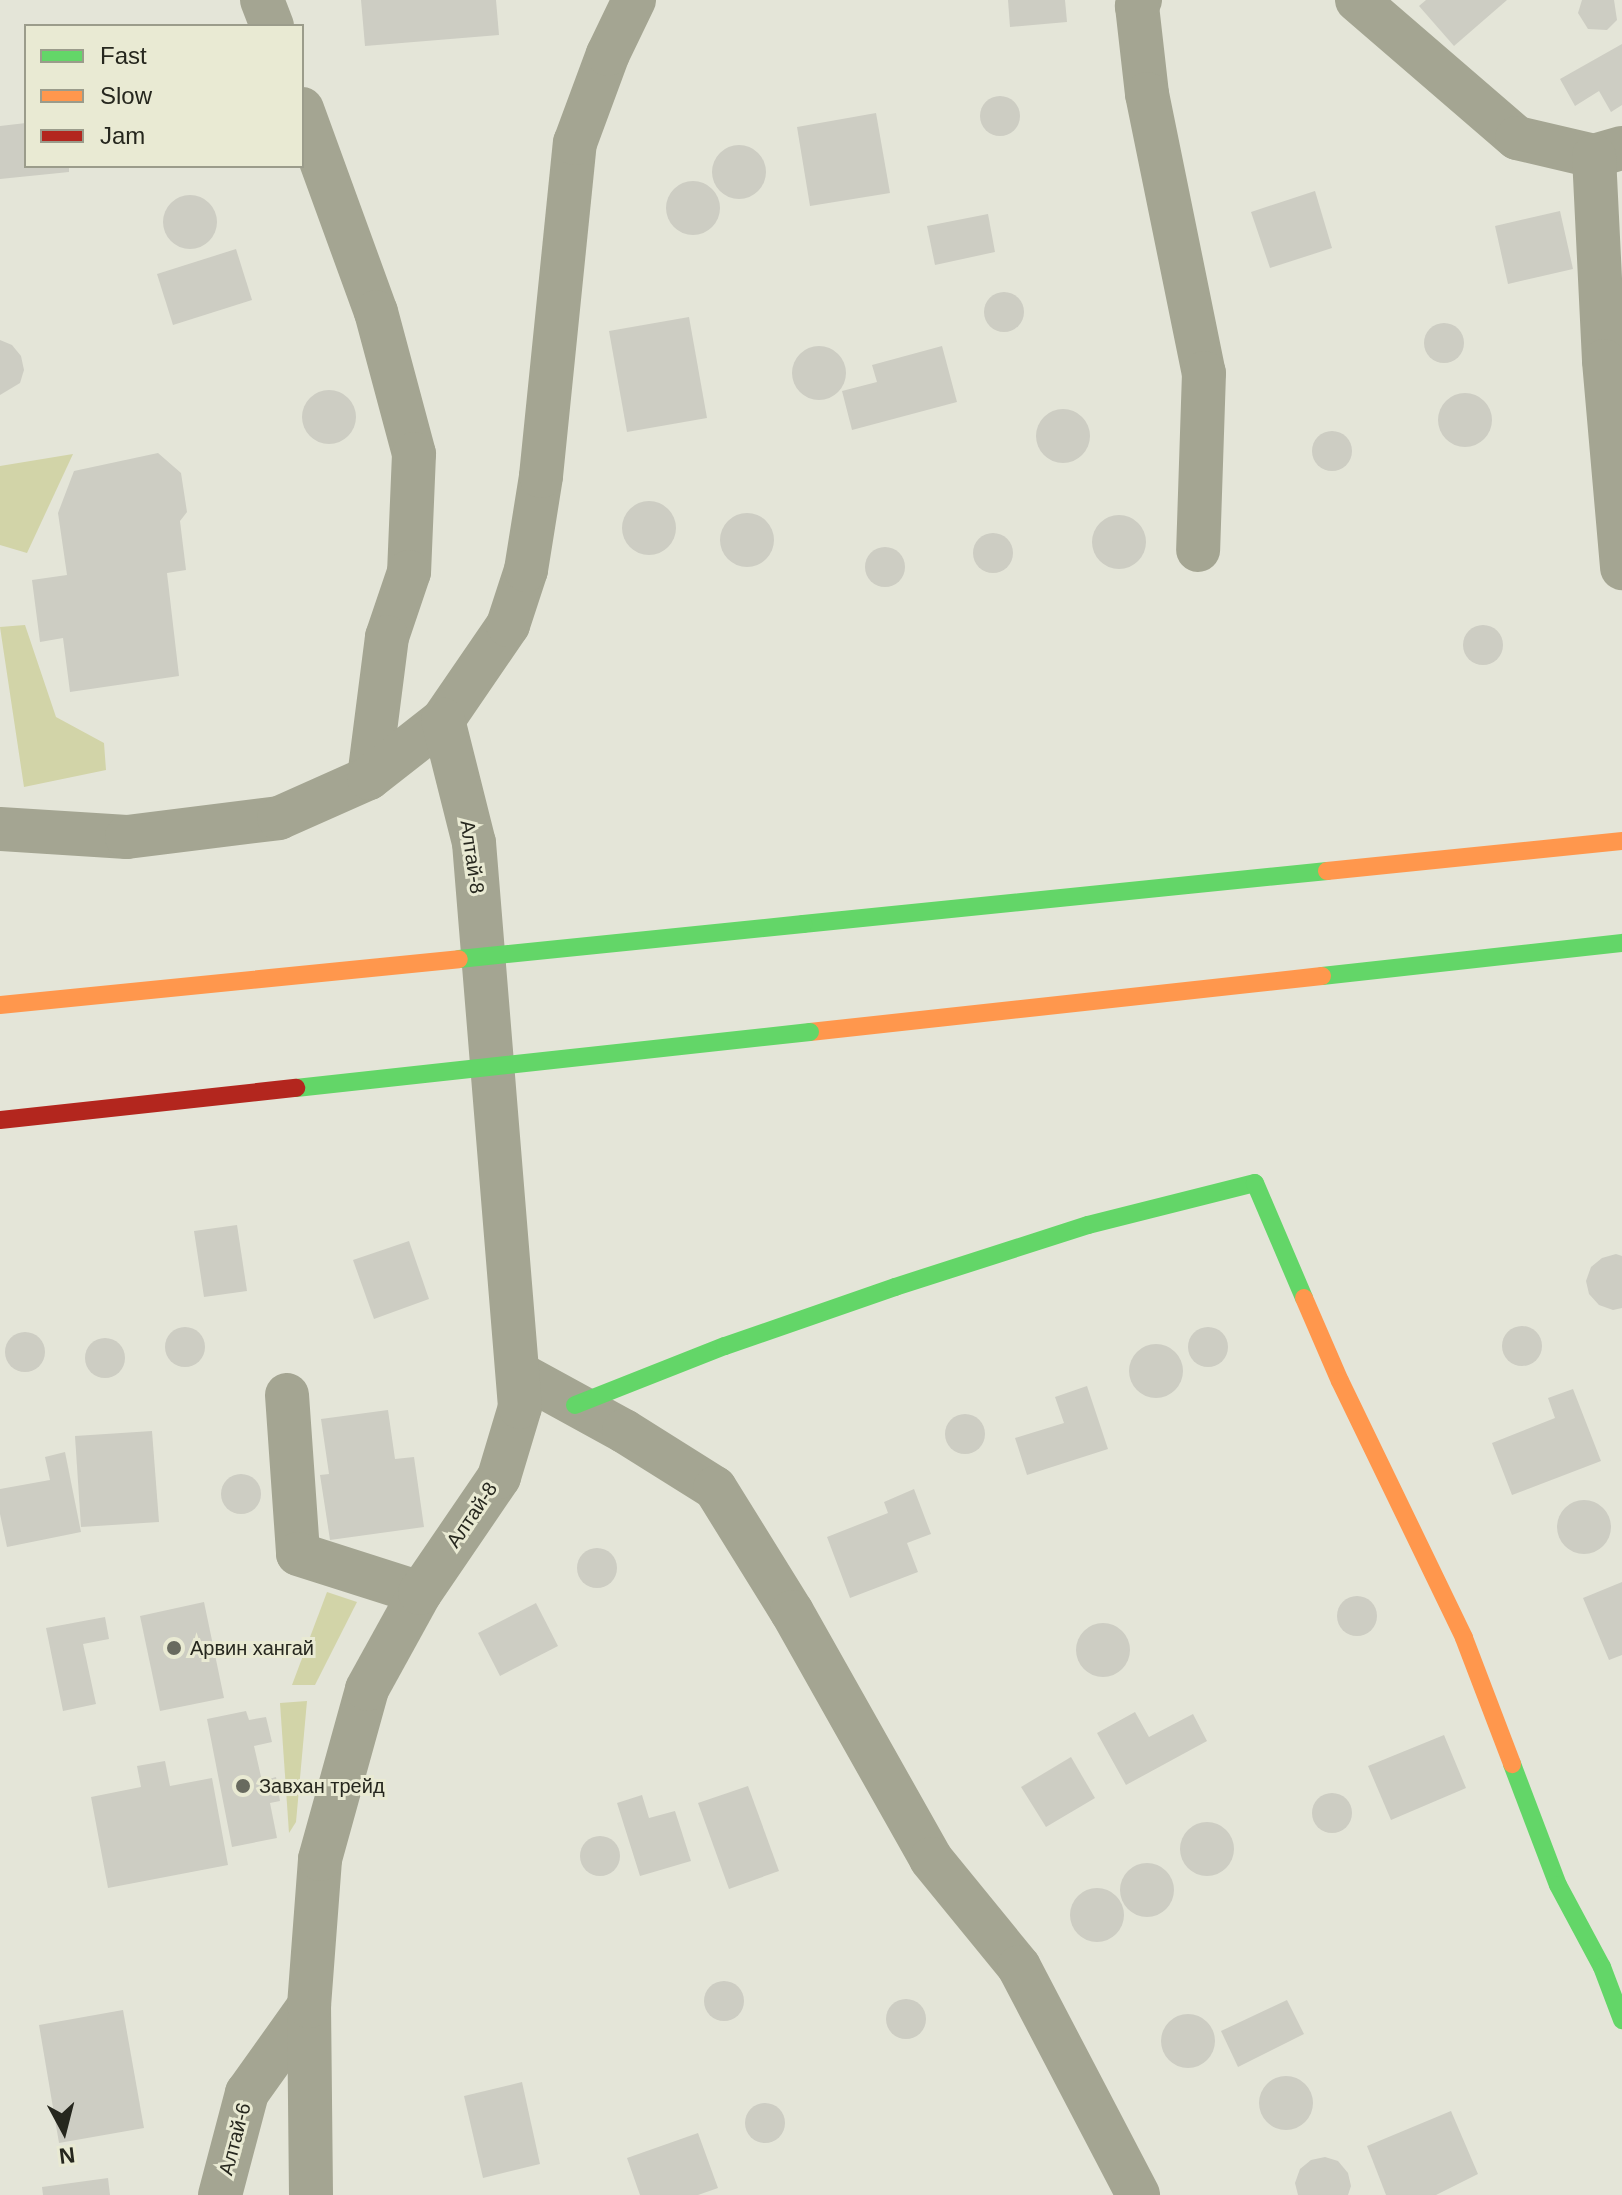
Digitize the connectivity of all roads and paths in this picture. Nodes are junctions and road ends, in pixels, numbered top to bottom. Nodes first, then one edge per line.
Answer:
1 (262, 0) edge
2 (634, 0) edge
3 (1140, 0) edge
4 (1357, 0) edge
5 (271, 24) edge
6 (304, 114) edge
7 (1608, 152) edge
8 (1198, 550) dead end
9 (1622, 568) edge
10 (443, 720) junction
11 (369, 778) junction
12 (0, 829) edge
13 (1622, 841) edge
14 (1622, 943) edge
15 (0, 1005) edge
16 (0, 1120) edge
17 (518, 1373) junction
18 (287, 1395) dead end
19 (575, 1405) junction
20 (420, 1593) junction
21 (309, 2006) junction
22 (1622, 2020) edge
23 (220, 2195) edge
24 (311, 2195) edge
25 (1138, 2195) edge

1 - 5 street
2 - 10 street
3 - 8 street
4 - 7 street
6 - 11 street
7 - 9 street
10 - 11 street
10 - 17 street, Алтай-8
11 - 12 street
13 - 15 main road, bridge
14 - 16 main road, bridge
17 - 19 street
17 - 20 street, Алтай-8
18 - 20 street
19 - 22 main road
19 - 25 street
20 - 21 street, Алтай-8
21 - 23 street, Алтай-6
21 - 24 street, Алтай-8

